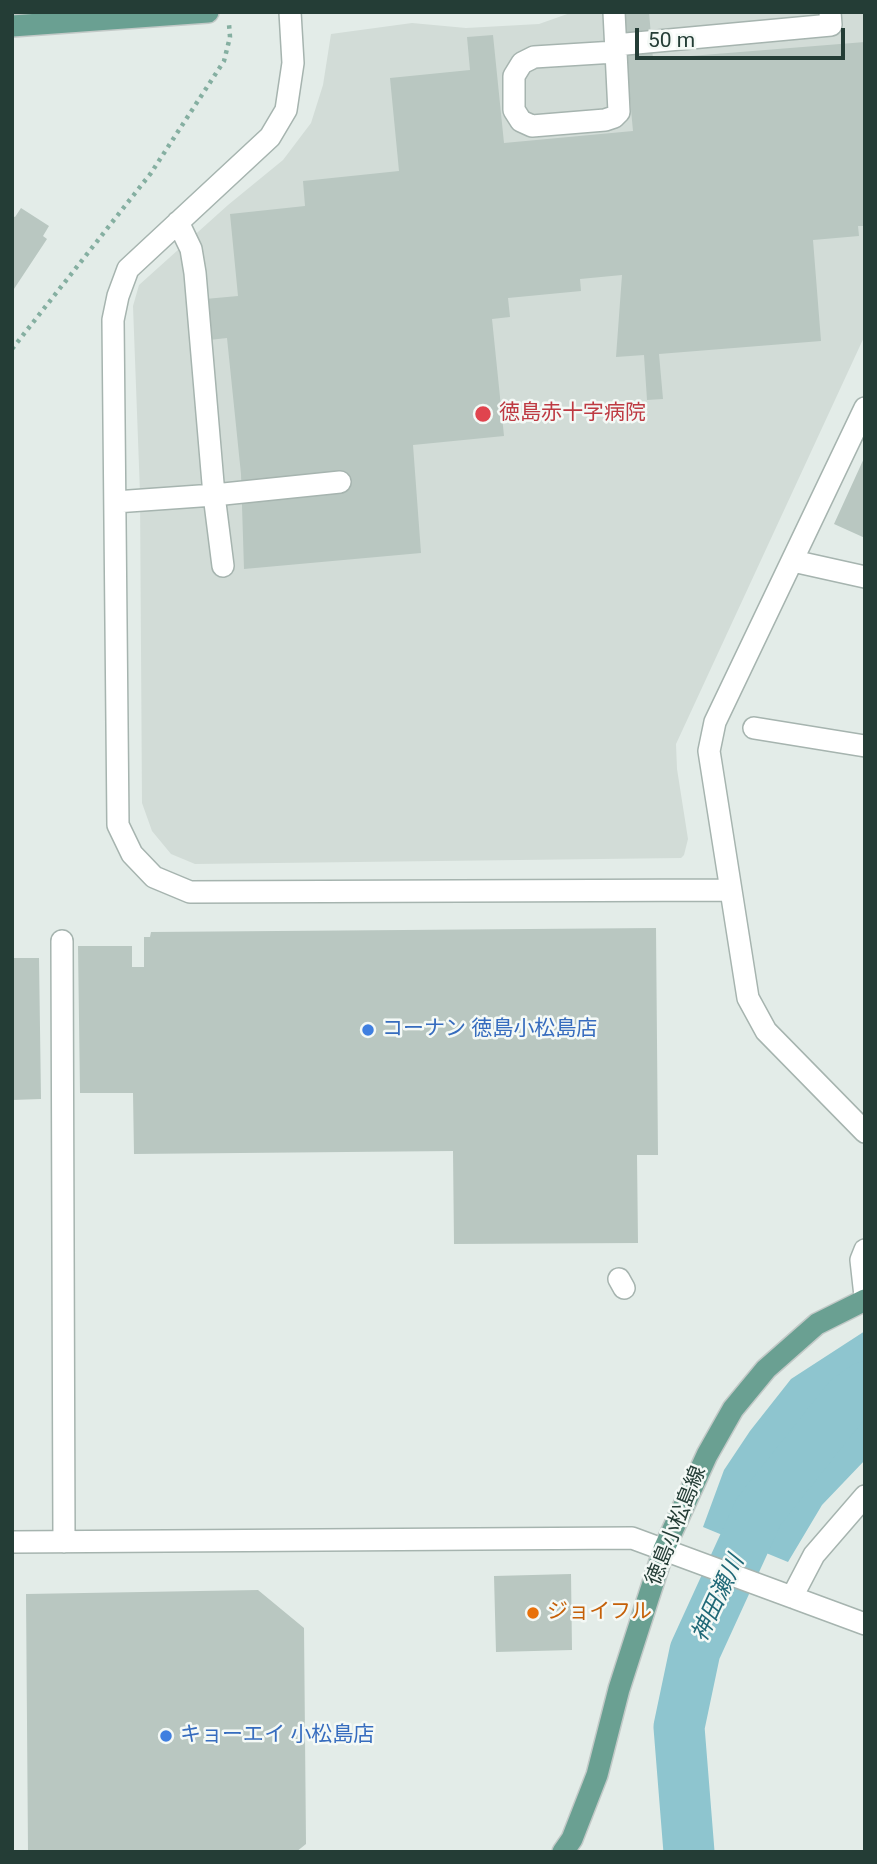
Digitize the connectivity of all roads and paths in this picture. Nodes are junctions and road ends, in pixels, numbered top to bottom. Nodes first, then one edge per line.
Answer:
1 (208, 12) edge
2 (228, 12) edge
3 (290, 12) edge
4 (614, 12) edge
5 (830, 12) edge
6 (42, 18) edge
7 (12, 26) edge
8 (615, 48) junction
9 (177, 222) junction
10 (12, 349) edge
11 (865, 408) edge
12 (340, 482) dead end
13 (214, 495) junction
14 (115, 502) junction
15 (793, 561) junction
16 (223, 566) dead end
17 (865, 578) edge
18 (754, 728) dead end
19 (865, 746) edge
20 (730, 890) junction
21 (62, 941) dead end
22 (865, 1132) edge
23 (865, 1250) edge
24 (865, 1298) edge
25 (865, 1496) edge
26 (12, 1542) edge
27 (64, 1542) junction
28 (664, 1549) junction
29 (784, 1594) junction
30 (865, 1624) edge
31 (563, 1852) edge

1 - 6 main road
2 - 10 path
3 - 9 street
4 - 8 street
5 - 8 street
6 - 7 main road
8 - 8 street
9 - 13 street
9 - 14 street
11 - 15 street
12 - 13 street
13 - 14 street
13 - 16 street
14 - 20 street
15 - 17 street
15 - 20 street
18 - 19 street
20 - 22 street
21 - 27 street
23 - 24 street
24 - 28 main road, 徳島小松島線
25 - 29 street
26 - 27 street
27 - 28 street
28 - 29 street
28 - 31 main road, 徳島小松島線
29 - 30 street

